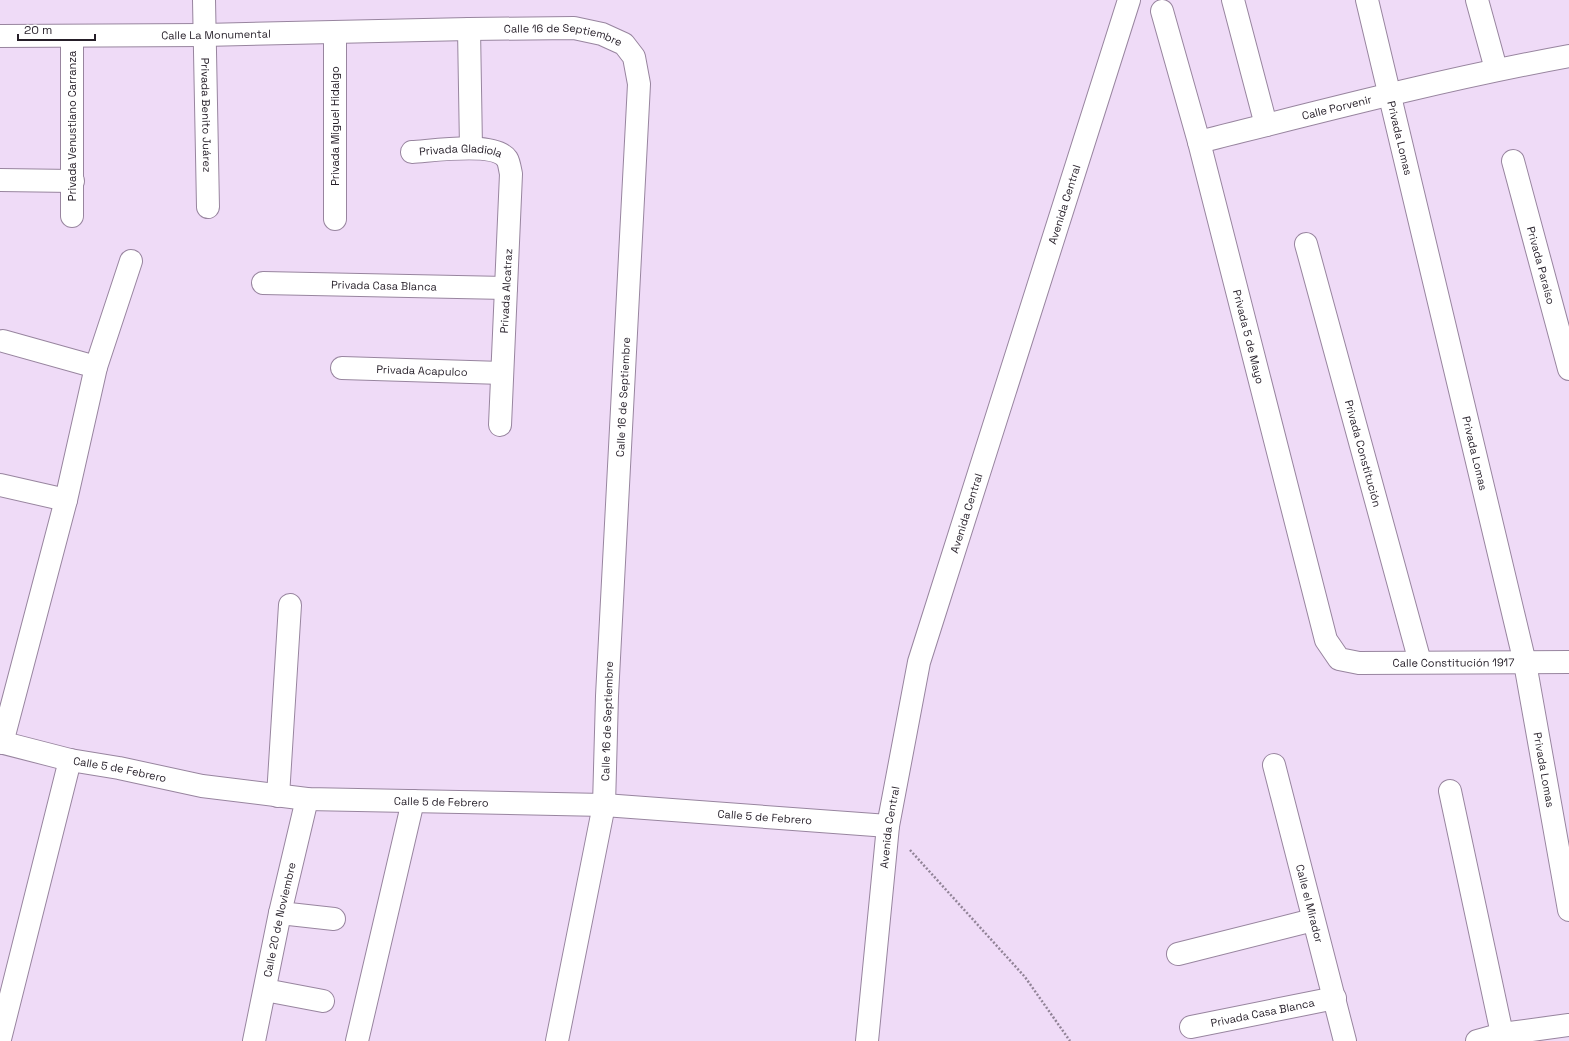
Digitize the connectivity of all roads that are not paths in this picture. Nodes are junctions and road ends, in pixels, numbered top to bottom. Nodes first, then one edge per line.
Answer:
1 (204, 0) edge
2 (1129, 0) edge
3 (1233, 0) edge
4 (1367, 0) edge
5 (1477, 0) edge
6 (1162, 11) dead end
7 (469, 29) junction
8 (335, 33) junction
9 (204, 35) junction
10 (0, 36) edge
11 (72, 36) junction
12 (1569, 56) edge
13 (1496, 69) junction
14 (1389, 94) junction
15 (1266, 125) junction
16 (1199, 142) junction
17 (471, 148) junction
18 (412, 152) dead end
19 (507, 158) joint
20 (1513, 161) dead end
21 (0, 180) edge
22 (73, 181) junction
23 (208, 207) dead end
24 (72, 216) dead end
25 (335, 219) dead end
26 (1306, 244) dead end
27 (131, 261) dead end
28 (263, 283) dead end
29 (506, 288) junction
30 (3, 342) dead end
31 (96, 367) junction
32 (342, 368) dead end
33 (1569, 369) edge
34 (502, 373) junction
35 (500, 425) dead end
36 (0, 485) edge
37 (66, 500) junction
38 (290, 605) dead end
39 (1339, 659) joint
40 (1420, 662) junction
41 (1569, 662) edge
42 (1525, 663) junction
43 (1, 743) edge
44 (70, 760) junction
45 (1274, 765) dead end
46 (1450, 791) dead end
47 (278, 796) junction
48 (307, 799) junction
49 (413, 801) junction
50 (604, 805) junction
51 (888, 826) junction
52 (1569, 910) edge
53 (280, 913) junction
54 (334, 919) dead end
55 (1313, 920) junction
56 (1178, 954) dead end
57 (265, 990) junction
58 (1335, 998) junction
59 (323, 1001) dead end
60 (1569, 1026) edge
61 (1191, 1027) dead end
62 (1502, 1034) junction
63 (0, 1039) edge
64 (254, 1041) edge
65 (357, 1041) edge
66 (557, 1041) edge
67 (867, 1041) edge
68 (1345, 1041) edge
69 (1477, 1041) edge

1 - 9 street, Privada Benito Juárez
2 - 51 street, Avenida Central
3 - 15 street
4 - 14 street, Privada Lomas
5 - 13 street
6 - 16 street, Privada 5 de Mayo
7 - 8 street, Calle 16 de Septiembre
7 - 17 street
7 - 50 street, Calle 16 de Septiembre
8 - 9 street, Calle La Monumental
8 - 25 street, Privada Miguel Hidalgo
9 - 11 street, Calle La Monumental
9 - 23 street, Privada Benito Juárez
10 - 11 street, Calle La Monumental
11 - 22 street, Privada Venustiano Carranza
12 - 13 street, Calle Porvenir
13 - 14 street, Calle Porvenir
14 - 15 street, Calle Porvenir
14 - 42 street, Privada Lomas
15 - 16 street, Calle Porvenir
16 - 39 street, Privada 5 de Mayo
17 - 18 street, Privada Gladiola
17 - 19 street, Privada Gladiola
19 - 29 street, Privada Alcatraz
20 - 33 street, Privada Paraíso
21 - 22 street
22 - 24 street, Privada Venustiano Carranza
26 - 40 street, Privada Constitución
27 - 31 street
28 - 29 street, Privada Casa Blanca
29 - 34 street, Privada Alcatraz
30 - 31 street
31 - 37 street
32 - 34 street, Privada Acapulco
34 - 35 street, Privada Alcatraz
36 - 37 street
37 - 43 street
38 - 47 street
39 - 40 street, Calle Constitución 1917
40 - 42 street, Calle Constitución 1917
41 - 42 street, Calle Constitución 1917
42 - 52 street, Privada Lomas
43 - 44 street, Calle 5 de Febrero
44 - 47 street, Calle 5 de Febrero
44 - 63 street
45 - 55 street, Calle el Mirador
46 - 62 street
47 - 48 street, Calle 5 de Febrero
48 - 49 street, Calle 5 de Febrero
48 - 53 street, Calle 20 de Noviembre
49 - 50 street, Calle 5 de Febrero
49 - 65 street
50 - 51 street, Calle 5 de Febrero
50 - 66 street, Calle 16 de Septiembre
51 - 67 street, Avenida Central
53 - 54 street
53 - 57 street, Calle 20 de Noviembre
55 - 56 street
55 - 58 street, Calle el Mirador
57 - 59 street
57 - 64 street, Calle 20 de Noviembre
58 - 61 street, Privada Casa Blanca
58 - 68 street, Calle el Mirador
60 - 62 street
62 - 69 street

